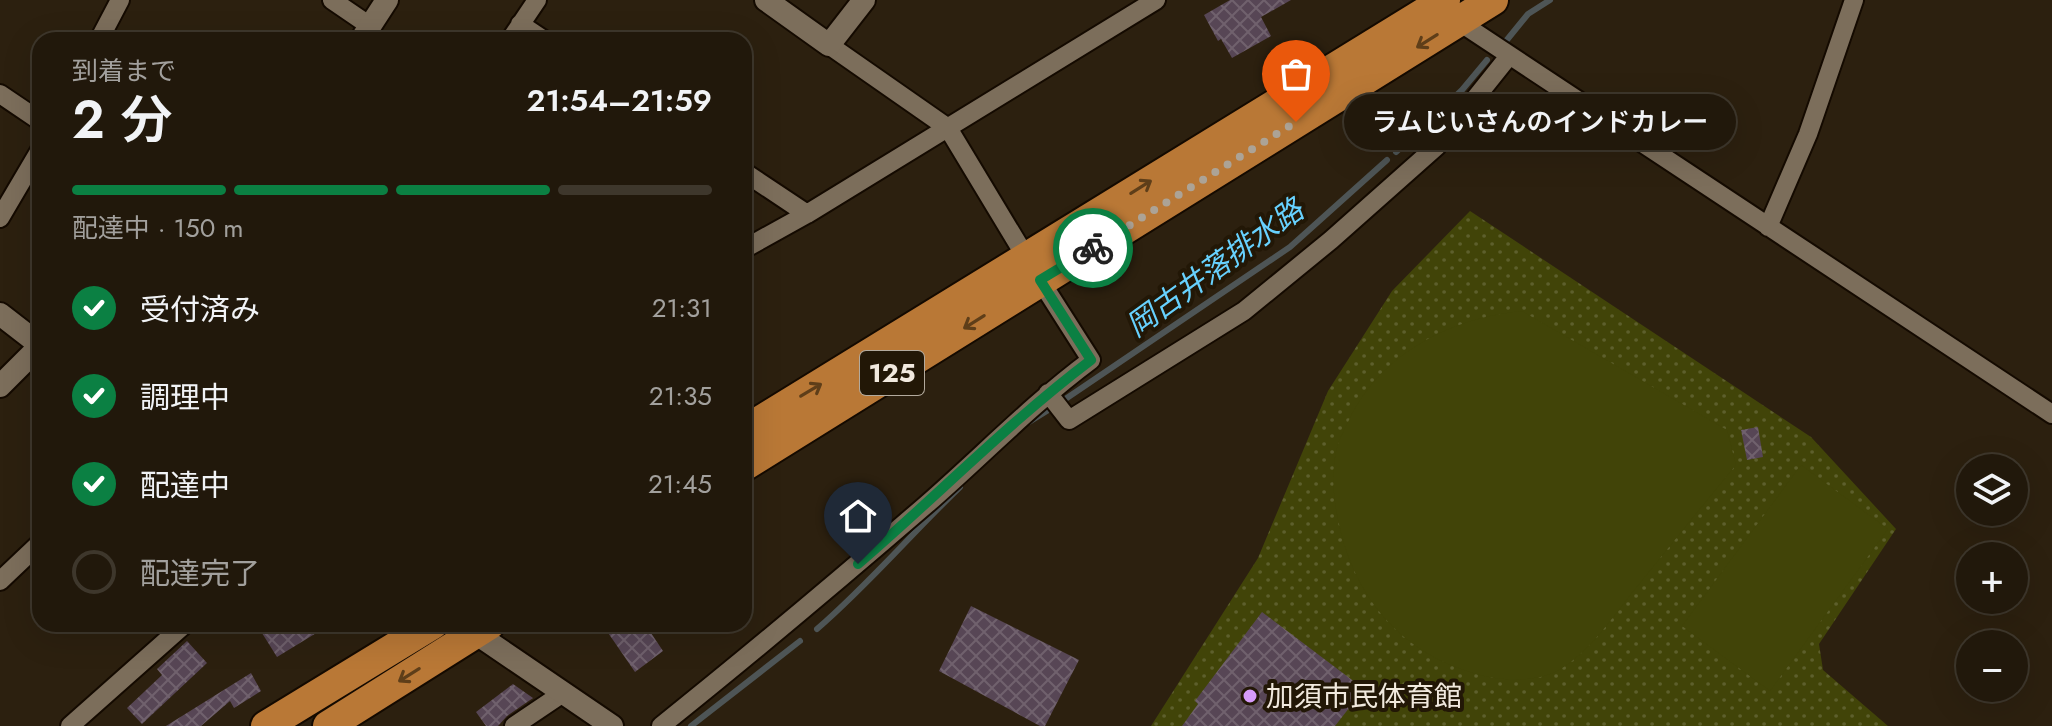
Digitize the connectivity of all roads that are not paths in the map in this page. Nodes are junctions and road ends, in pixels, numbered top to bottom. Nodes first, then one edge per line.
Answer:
1 (120, 0) edge
2 (332, 0) edge
3 (387, 0) edge
4 (537, 0) edge
5 (766, 0) edge
6 (864, 0) edge
7 (1156, 0) edge
8 (1493, 0) edge
9 (1854, 0) edge
10 (1452, 11) edge
11 (103, 32) edge
12 (364, 32) edge
13 (366, 32) edge
14 (515, 32) edge
15 (829, 45) junction
16 (1502, 50) junction
17 (0, 94) edge
18 (32, 116) edge
19 (948, 128) junction
20 (32, 164) edge
21 (752, 177) edge
22 (807, 214) junction
23 (0, 218) edge
24 (1768, 227) junction
25 (752, 245) edge
26 (1034, 270) junction
27 (0, 314) edge
28 (32, 340) edge
29 (32, 354) edge
30 (0, 386) edge
31 (1055, 402) junction
32 (2052, 414) edge
33 (752, 427) edge
34 (752, 461) edge
35 (32, 551) edge
36 (0, 581) edge
37 (176, 632) edge
38 (420, 632) edge
39 (469, 632) edge
40 (483, 632) edge
41 (563, 693) junction
42 (70, 726) edge
43 (266, 726) edge
44 (328, 726) edge
45 (514, 726) edge
46 (612, 726) edge
47 (661, 726) edge

1 - 11 street
2 - 12 street
3 - 13 street
4 - 14 street
5 - 15 street
6 - 15 street
7 - 19 street
8 - 10 highway, 125
9 - 24 street
10 - 16 street
10 - 26 highway, 125
15 - 19 street
16 - 24 street
16 - 31 street
17 - 18 street
19 - 22 street
19 - 26 street
20 - 23 street
21 - 22 street
22 - 25 street
24 - 32 street
26 - 31 street
33 -> 26 highway, 125
26 -> 34 highway, 125
27 - 28 street
29 - 30 street
31 - 47 street
35 - 36 street
37 - 42 street
38 - 43 highway
39 -> 44 highway
40 - 41 street
41 - 45 street
41 - 46 street

